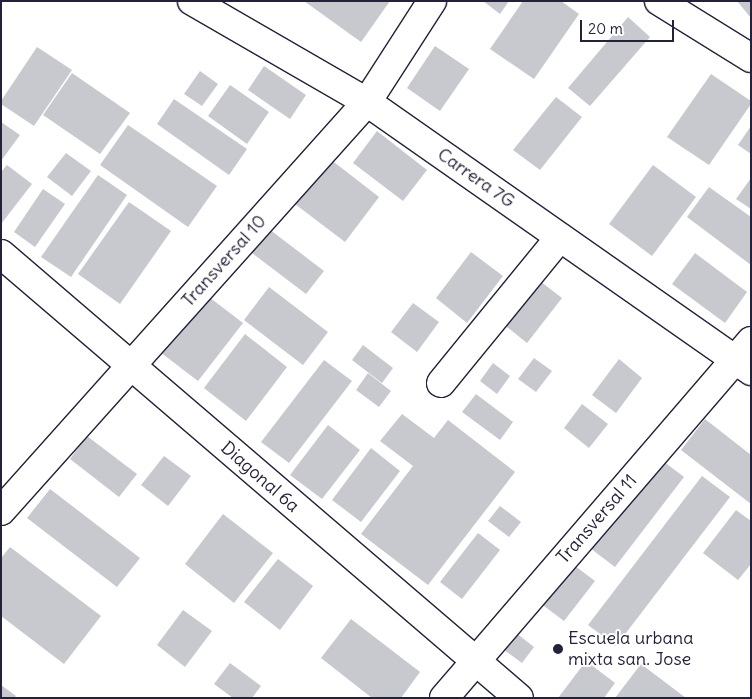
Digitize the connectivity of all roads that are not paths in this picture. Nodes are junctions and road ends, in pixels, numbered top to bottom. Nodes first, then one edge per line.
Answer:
1 (192, 1) edge
2 (432, 1) edge
3 (659, 1) edge
4 (751, 58) edge
5 (367, 102) junction
6 (560, 237) junction
7 (1, 254) edge
8 (746, 357) edge
9 (130, 366) junction
10 (441, 383) dead end
11 (1, 511) edge
12 (474, 660) junction
13 (444, 698) edge
14 (520, 698) edge

1 - 5 street, Carrera 7G
2 - 5 street, Transversal 10
3 - 4 street
5 - 6 street, Carrera 7G
5 - 9 street, Transversal 10
6 - 8 street, Carrera 7G
6 - 10 street
7 - 9 street, Diagonal 6a
8 - 12 street, Transversal 11
9 - 11 street, Transversal 10
9 - 12 street, Diagonal 6a
12 - 13 street, Transversal 11
12 - 14 street, Diagonal 6a

